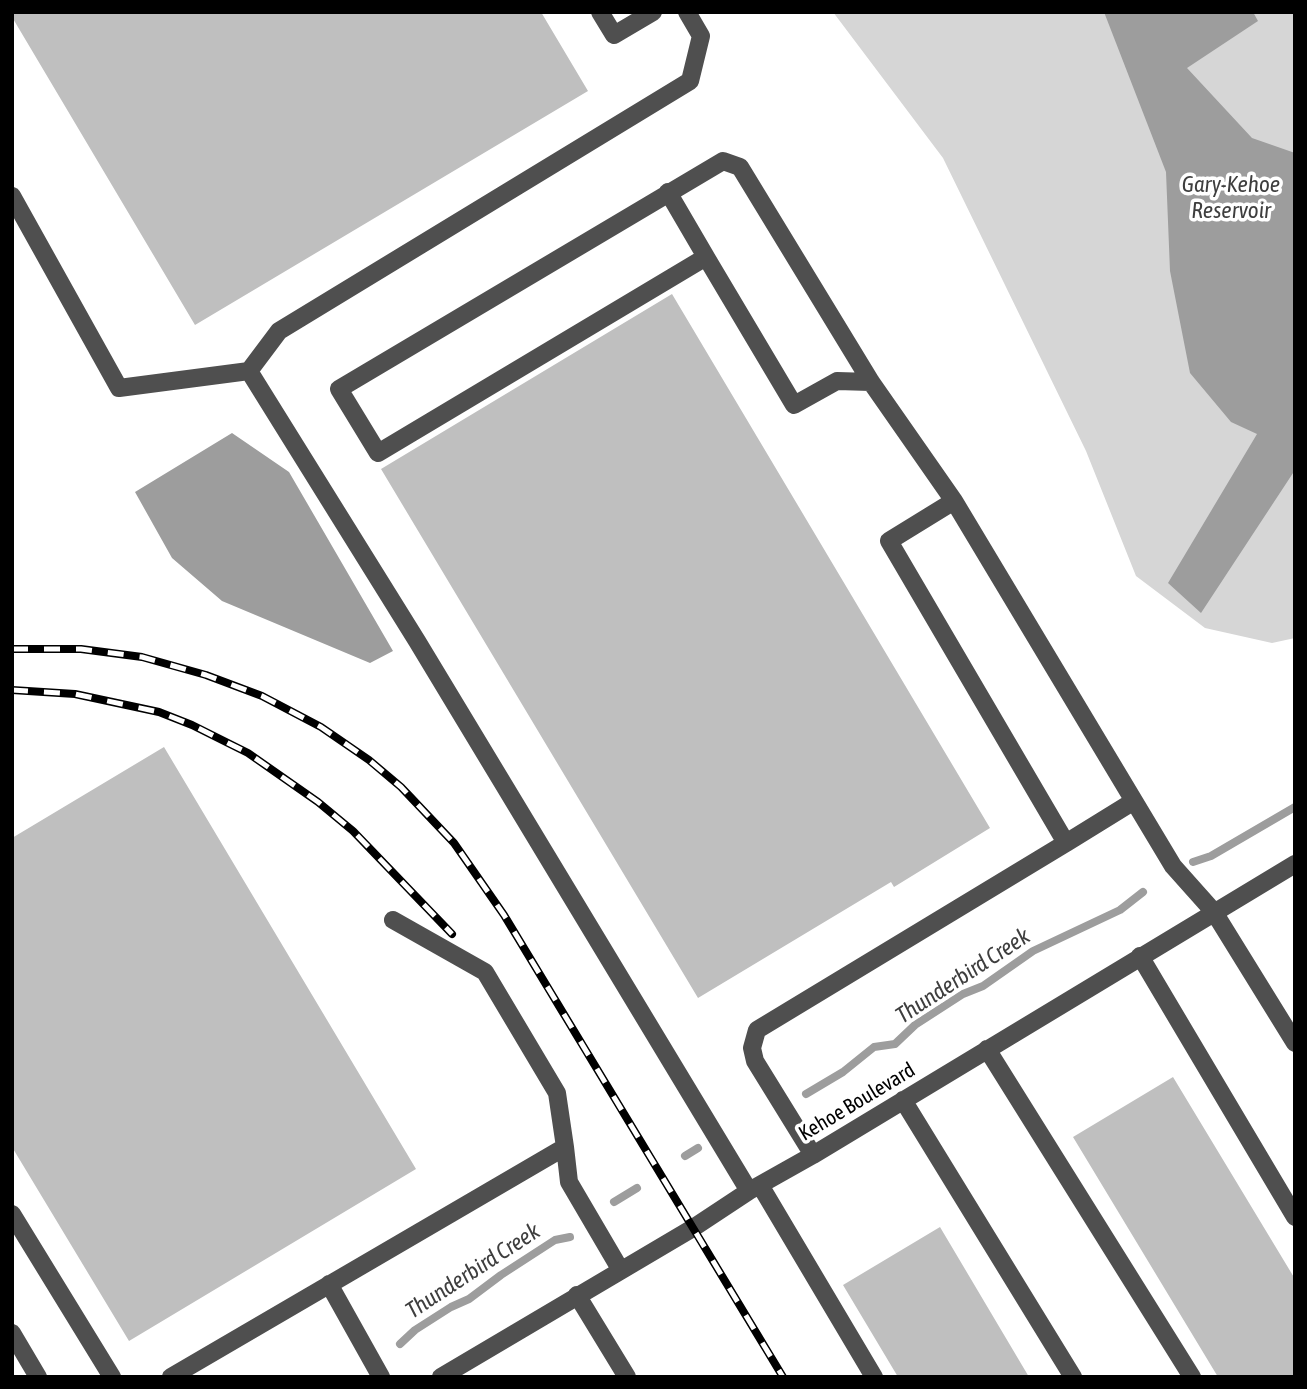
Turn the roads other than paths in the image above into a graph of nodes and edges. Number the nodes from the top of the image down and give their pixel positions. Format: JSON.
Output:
{"nodes":[{"id":1,"x":600,"y":12,"type":"edge"},
{"id":2,"x":653,"y":12,"type":"edge"},
{"id":3,"x":687,"y":12,"type":"edge"},
{"id":4,"x":668,"y":192,"type":"junction"},
{"id":5,"x":12,"y":196,"type":"edge"},
{"id":6,"x":706,"y":257,"type":"junction"},
{"id":7,"x":249,"y":371,"type":"junction"},
{"id":8,"x":871,"y":382,"type":"junction"},
{"id":9,"x":954,"y":501,"type":"junction"},
{"id":10,"x":1134,"y":801,"type":"junction"},
{"id":11,"x":1066,"y":843,"type":"junction"},
{"id":12,"x":1295,"y":864,"type":"edge"},
{"id":13,"x":1214,"y":912,"type":"junction"},
{"id":14,"x":393,"y":920,"type":"dead end"},
{"id":15,"x":1140,"y":956,"type":"junction"},
{"id":16,"x":1295,"y":1043,"type":"edge"},
{"id":17,"x":988,"y":1049,"type":"junction"},
{"id":18,"x":904,"y":1100,"type":"junction"},
{"id":19,"x":565,"y":1147,"type":"junction"},
{"id":20,"x":813,"y":1155,"type":"junction"},
{"id":21,"x":754,"y":1188,"type":"junction"},
{"id":22,"x":12,"y":1213,"type":"edge"},
{"id":23,"x":1295,"y":1217,"type":"edge"},
{"id":24,"x":621,"y":1269,"type":"junction"},
{"id":25,"x":329,"y":1284,"type":"junction"},
{"id":26,"x":577,"y":1295,"type":"junction"},
{"id":27,"x":12,"y":1334,"type":"edge"},
{"id":28,"x":38,"y":1377,"type":"edge"},
{"id":29,"x":112,"y":1377,"type":"edge"},
{"id":30,"x":171,"y":1377,"type":"edge"},
{"id":31,"x":381,"y":1377,"type":"edge"},
{"id":32,"x":441,"y":1377,"type":"edge"},
{"id":33,"x":627,"y":1377,"type":"edge"},
{"id":34,"x":874,"y":1377,"type":"edge"},
{"id":35,"x":1073,"y":1377,"type":"edge"},
{"id":36,"x":1192,"y":1377,"type":"edge"}],
"edges":[{"from":1,"to":2,"type":"street"},
{"from":3,"to":7,"type":"street"},
{"from":4,"to":6,"type":"street"},
{"from":4,"to":6,"type":"street"},
{"from":4,"to":8,"type":"street"},
{"from":5,"to":7,"type":"street"},
{"from":6,"to":8,"type":"street"},
{"from":7,"to":21,"type":"street"},
{"from":8,"to":9,"type":"street"},
{"from":9,"to":10,"type":"street"},
{"from":9,"to":11,"type":"street"},
{"from":10,"to":11,"type":"street"},
{"from":10,"to":13,"type":"street"},
{"from":11,"to":20,"type":"street"},
{"from":12,"to":13,"type":"street","name":"Kehoe Boulevard"},
{"from":13,"to":15,"type":"street","name":"Kehoe Boulevard"},
{"from":13,"to":16,"type":"street"},
{"from":14,"to":19,"type":"street"},
{"from":15,"to":17,"type":"street","name":"Kehoe Boulevard"},
{"from":15,"to":23,"type":"street"},
{"from":17,"to":18,"type":"street","name":"Kehoe Boulevard"},
{"from":17,"to":36,"type":"street"},
{"from":18,"to":20,"type":"street","name":"Kehoe Boulevard"},
{"from":18,"to":35,"type":"street"},
{"from":19,"to":24,"type":"street"},
{"from":19,"to":25,"type":"street"},
{"from":20,"to":21,"type":"street","name":"Kehoe Boulevard"},
{"from":21,"to":24,"type":"street","name":"Kehoe Boulevard"},
{"from":21,"to":34,"type":"street"},
{"from":22,"to":29,"type":"street"},
{"from":24,"to":26,"type":"street","name":"Kehoe Boulevard"},
{"from":25,"to":30,"type":"street"},
{"from":25,"to":31,"type":"street"},
{"from":26,"to":32,"type":"street","name":"Kehoe Boulevard"},
{"from":26,"to":33,"type":"street"},
{"from":27,"to":28,"type":"street"}]}
